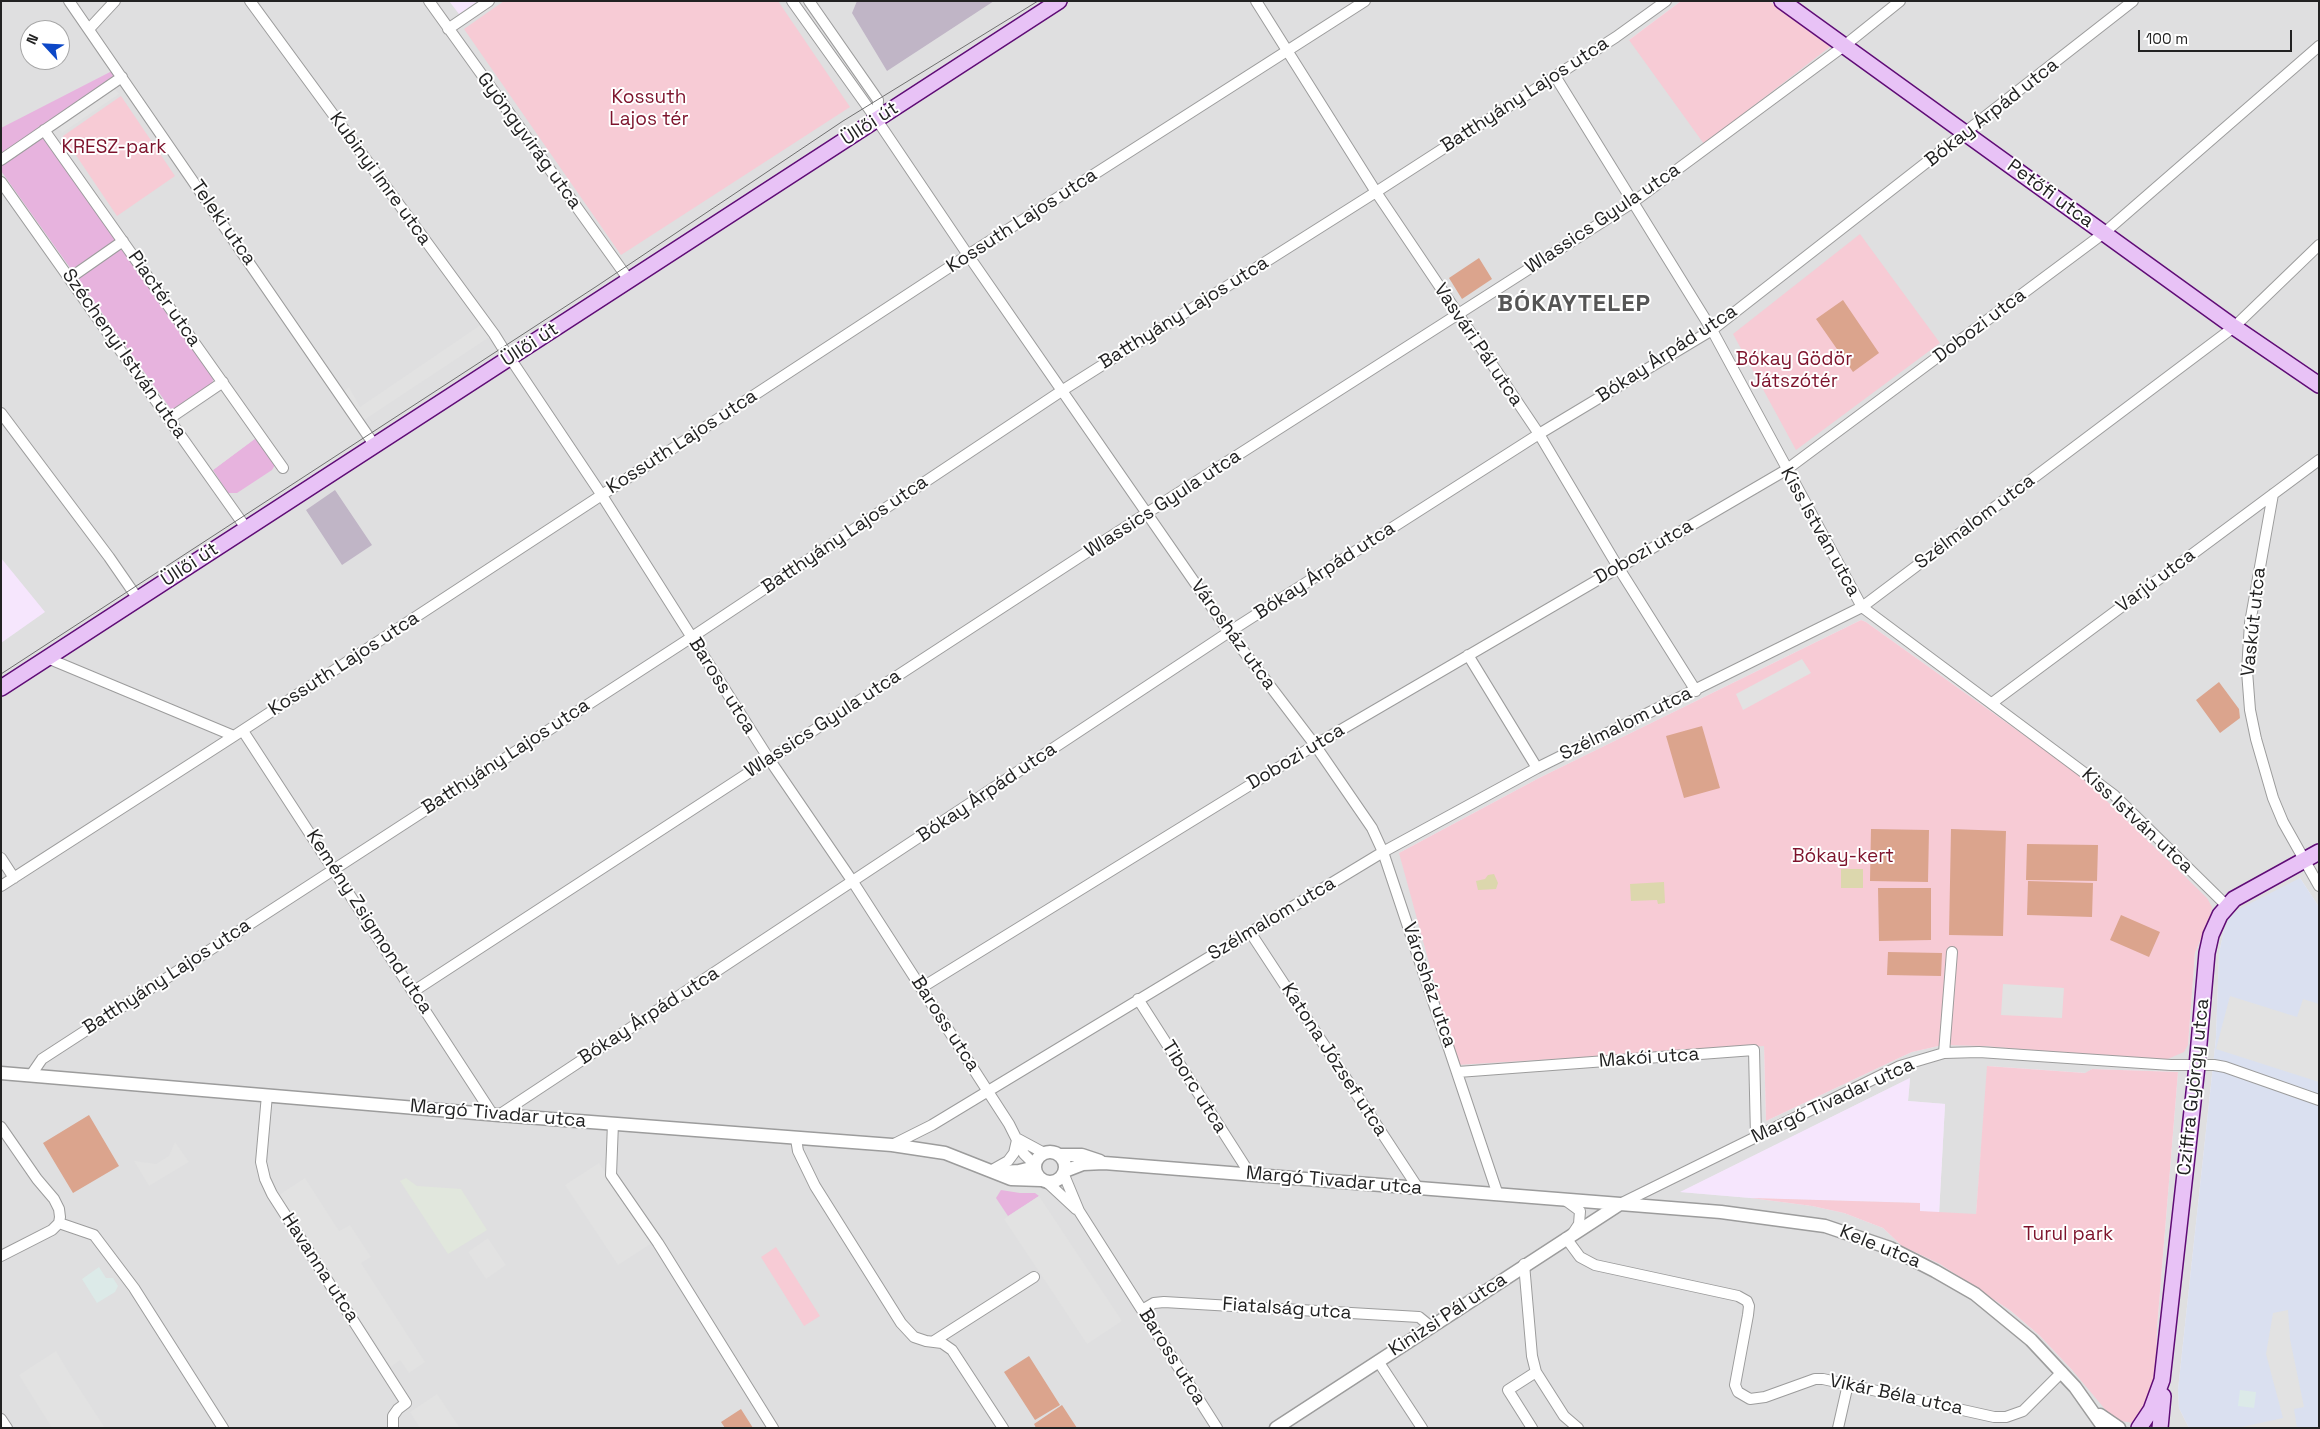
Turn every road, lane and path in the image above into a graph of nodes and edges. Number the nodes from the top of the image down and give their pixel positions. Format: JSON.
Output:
{"nodes":[{"id":1,"x":69,"y":1,"type":"edge"},
{"id":2,"x":115,"y":1,"type":"edge"},
{"id":3,"x":250,"y":1,"type":"edge"},
{"id":4,"x":429,"y":1,"type":"edge"},
{"id":5,"x":489,"y":1,"type":"edge"},
{"id":6,"x":792,"y":1,"type":"edge"},
{"id":7,"x":809,"y":1,"type":"edge"},
{"id":8,"x":1059,"y":1,"type":"edge"},
{"id":9,"x":1256,"y":1,"type":"edge"},
{"id":10,"x":1365,"y":1,"type":"edge"},
{"id":11,"x":1666,"y":1,"type":"edge"},
{"id":12,"x":1782,"y":1,"type":"edge"},
{"id":13,"x":1900,"y":1,"type":"edge"},
{"id":14,"x":2134,"y":1,"type":"edge"},
{"id":15,"x":88,"y":29,"type":"junction"},
{"id":16,"x":448,"y":29,"type":"junction"},
{"id":17,"x":840,"y":45,"type":"junction"},
{"id":18,"x":1844,"y":46,"type":"junction"},
{"id":19,"x":2319,"y":46,"type":"edge"},
{"id":20,"x":1289,"y":52,"type":"junction"},
{"id":21,"x":829,"y":53,"type":"junction"},
{"id":22,"x":1555,"y":76,"type":"junction"},
{"id":23,"x":122,"y":77,"type":"junction"},
{"id":24,"x":877,"y":120,"type":"junction"},
{"id":25,"x":44,"y":130,"type":"junction"},
{"id":26,"x":1966,"y":134,"type":"junction"},
{"id":27,"x":1,"y":160,"type":"edge"},
{"id":28,"x":1,"y":182,"type":"edge"},
{"id":29,"x":1376,"y":192,"type":"junction"},
{"id":30,"x":1632,"y":203,"type":"junction"},
{"id":31,"x":2104,"y":233,"type":"junction"},
{"id":32,"x":123,"y":241,"type":"junction"},
{"id":33,"x":2319,"y":245,"type":"edge"},
{"id":34,"x":968,"y":255,"type":"junction"},
{"id":35,"x":70,"y":278,"type":"junction"},
{"id":36,"x":629,"y":280,"type":"junction"},
{"id":37,"x":1458,"y":316,"type":"junction"},
{"id":38,"x":2234,"y":327,"type":"junction"},
{"id":39,"x":1712,"y":330,"type":"junction"},
{"id":40,"x":510,"y":358,"type":"junction"},
{"id":41,"x":223,"y":382,"type":"junction"},
{"id":42,"x":2319,"y":385,"type":"edge"},
{"id":43,"x":1063,"y":390,"type":"junction"},
{"id":44,"x":1,"y":414,"type":"edge"},
{"id":45,"x":170,"y":418,"type":"junction"},
{"id":46,"x":1539,"y":434,"type":"junction"},
{"id":47,"x":376,"y":446,"type":"junction"},
{"id":48,"x":2319,"y":460,"type":"edge"},
{"id":49,"x":283,"y":468,"type":"dead end"},
{"id":50,"x":1786,"y":470,"type":"junction"},
{"id":51,"x":602,"y":494,"type":"junction"},
{"id":52,"x":2273,"y":494,"type":"junction"},
{"id":53,"x":1148,"y":513,"type":"junction"},
{"id":54,"x":246,"y":528,"type":"junction"},
{"id":55,"x":1618,"y":567,"type":"junction"},
{"id":56,"x":138,"y":599,"type":"junction"},
{"id":57,"x":1862,"y":607,"type":"junction"},
{"id":58,"x":1229,"y":632,"type":"junction"},
{"id":59,"x":692,"y":637,"type":"junction"},
{"id":60,"x":1468,"y":655,"type":"junction"},
{"id":61,"x":47,"y":658,"type":"junction"},
{"id":62,"x":1,"y":688,"type":"edge"},
{"id":63,"x":1696,"y":690,"type":"junction"},
{"id":64,"x":1992,"y":703,"type":"junction"},
{"id":65,"x":239,"y":733,"type":"junction"},
{"id":66,"x":1315,"y":745,"type":"junction"},
{"id":67,"x":769,"y":759,"type":"junction"},
{"id":68,"x":1537,"y":768,"type":"junction"},
{"id":69,"x":1383,"y":852,"type":"junction"},
{"id":70,"x":2319,"y":852,"type":"edge"},
{"id":71,"x":1,"y":858,"type":"edge"},
{"id":72,"x":2303,"y":860,"type":"junction"},
{"id":73,"x":334,"y":868,"type":"junction"},
{"id":74,"x":14,"y":878,"type":"junction"},
{"id":75,"x":852,"y":882,"type":"junction"},
{"id":76,"x":1,"y":886,"type":"edge"},
{"id":77,"x":2319,"y":886,"type":"edge"},
{"id":78,"x":2227,"y":906,"type":"junction"},
{"id":79,"x":1250,"y":932,"type":"junction"},
{"id":80,"x":1952,"y":952,"type":"dead end"},
{"id":81,"x":921,"y":988,"type":"junction"},
{"id":82,"x":414,"y":991,"type":"junction"},
{"id":83,"x":1138,"y":999,"type":"junction"},
{"id":84,"x":1944,"y":1053,"type":"junction"},
{"id":85,"x":2197,"y":1066,"type":"junction"},
{"id":86,"x":1458,"y":1072,"type":"junction"},
{"id":87,"x":31,"y":1075,"type":"junction"},
{"id":88,"x":4,"y":1076,"type":"edge"},
{"id":89,"x":987,"y":1090,"type":"junction"},
{"id":90,"x":266,"y":1095,"type":"junction"},
{"id":91,"x":2319,"y":1100,"type":"edge"},
{"id":92,"x":496,"y":1115,"type":"junction"},
{"id":93,"x":613,"y":1123,"type":"junction"},
{"id":94,"x":1,"y":1127,"type":"edge"},
{"id":95,"x":1756,"y":1137,"type":"junction"},
{"id":96,"x":1017,"y":1138,"type":"junction"},
{"id":97,"x":796,"y":1139,"type":"junction"},
{"id":98,"x":892,"y":1145,"type":"junction"},
{"id":99,"x":1044,"y":1153,"type":"junction"},
{"id":100,"x":1060,"y":1155,"type":"junction"},
{"id":101,"x":1104,"y":1163,"type":"junction"},
{"id":102,"x":1035,"y":1166,"type":"junction"},
{"id":103,"x":991,"y":1170,"type":"junction"},
{"id":104,"x":1064,"y":1173,"type":"junction"},
{"id":105,"x":1250,"y":1174,"type":"junction"},
{"id":106,"x":1044,"y":1181,"type":"junction"},
{"id":107,"x":1418,"y":1188,"type":"junction"},
{"id":108,"x":1498,"y":1195,"type":"junction"},
{"id":109,"x":1564,"y":1200,"type":"junction"},
{"id":110,"x":1620,"y":1204,"type":"junction"},
{"id":111,"x":1079,"y":1211,"type":"junction"},
{"id":112,"x":59,"y":1223,"type":"junction"},
{"id":113,"x":1570,"y":1235,"type":"junction"},
{"id":114,"x":1,"y":1256,"type":"edge"},
{"id":115,"x":1524,"y":1264,"type":"junction"},
{"id":116,"x":1034,"y":1277,"type":"dead end"},
{"id":117,"x":1142,"y":1310,"type":"junction"},
{"id":118,"x":1430,"y":1326,"type":"junction"},
{"id":119,"x":934,"y":1341,"type":"junction"},
{"id":120,"x":1378,"y":1361,"type":"junction"},
{"id":121,"x":1536,"y":1372,"type":"junction"},
{"id":122,"x":2062,"y":1372,"type":"junction"},
{"id":123,"x":2162,"y":1380,"type":"junction"},
{"id":124,"x":1848,"y":1384,"type":"junction"},
{"id":125,"x":2088,"y":1406,"type":"junction"},
{"id":126,"x":1,"y":1419,"type":"edge"},
{"id":127,"x":7,"y":1428,"type":"edge"},
{"id":128,"x":223,"y":1428,"type":"edge"},
{"id":129,"x":393,"y":1428,"type":"edge"},
{"id":130,"x":773,"y":1428,"type":"edge"},
{"id":131,"x":1003,"y":1428,"type":"edge"},
{"id":132,"x":1217,"y":1428,"type":"edge"},
{"id":133,"x":1276,"y":1428,"type":"edge"},
{"id":134,"x":1422,"y":1428,"type":"edge"},
{"id":135,"x":1532,"y":1428,"type":"edge"},
{"id":136,"x":1576,"y":1428,"type":"edge"},
{"id":137,"x":1838,"y":1428,"type":"edge"},
{"id":138,"x":2104,"y":1428,"type":"edge"},
{"id":139,"x":2119,"y":1428,"type":"edge"},
{"id":140,"x":2138,"y":1428,"type":"edge"},
{"id":141,"x":2160,"y":1428,"type":"edge"}],
"edges":[{"from":1,"to":15,"type":"street","name":"Teleki utca"},
{"from":2,"to":15,"type":"street"},
{"from":3,"to":40,"type":"street","name":"Kubinyi Imre utca"},
{"from":4,"to":16,"type":"street","name":"Gyöngyvirág utca"},
{"from":5,"to":16,"type":"street"},
{"from":6,"to":21,"type":"street","name":"Városház utca"},
{"from":7,"to":17,"type":"street"},
{"from":8,"to":24,"type":"main road","name":"Üllői út"},
{"from":9,"to":20,"type":"street","name":"Vasvári Pál utca"},
{"from":10,"to":20,"type":"street","name":"Kossuth Lajos utca"},
{"from":11,"to":22,"type":"street","name":"Batthyány Lajos utca"},
{"from":12,"to":18,"type":"main road","name":"Petőfi utca"},
{"from":13,"to":18,"type":"street","name":"Wlassics Gyula utca"},
{"from":14,"to":26,"type":"street","name":"Bókay Árpád utca"},
{"from":15,"to":23,"type":"street","name":"Teleki utca"},
{"from":16,"to":36,"type":"street","name":"Gyöngyvirág utca"},
{"from":17,"to":21,"type":"street"},
{"from":17,"to":24,"type":"street"},
{"from":18,"to":26,"type":"main road","name":"Petőfi utca"},
{"from":18,"to":30,"type":"street","name":"Wlassics Gyula utca"},
{"from":19,"to":31,"type":"street","name":"Dobozi utca"},
{"from":20,"to":29,"type":"street","name":"Vasvári Pál utca"},
{"from":20,"to":34,"type":"street","name":"Kossuth Lajos utca"},
{"from":21,"to":24,"type":"street","name":"Városház utca"},
{"from":22,"to":29,"type":"street","name":"Batthyány Lajos utca"},
{"from":22,"to":30,"type":"street","name":"Kiss István utca"},
{"from":23,"to":25,"type":"street"},
{"from":23,"to":47,"type":"street","name":"Teleki utca"},
{"from":24,"to":34,"type":"street","name":"Városház utca"},
{"from":24,"to":36,"type":"main road","name":"Üllői út"},
{"from":25,"to":27,"type":"street"},
{"from":25,"to":32,"type":"street","name":"Piactér utca"},
{"from":26,"to":31,"type":"main road","name":"Petőfi utca"},
{"from":26,"to":39,"type":"street","name":"Bókay Árpád utca"},
{"from":28,"to":35,"type":"street","name":"Széchenyi István utca"},
{"from":29,"to":37,"type":"street","name":"Vasvári Pál utca"},
{"from":29,"to":43,"type":"street","name":"Batthyány Lajos utca"},
{"from":30,"to":37,"type":"street","name":"Wlassics Gyula utca"},
{"from":30,"to":39,"type":"street","name":"Kiss István utca"},
{"from":31,"to":38,"type":"main road","name":"Petőfi utca"},
{"from":31,"to":50,"type":"street","name":"Dobozi utca"},
{"from":32,"to":35,"type":"street"},
{"from":32,"to":41,"type":"street","name":"Piactér utca"},
{"from":33,"to":38,"type":"street","name":"Szélmalom utca"},
{"from":34,"to":43,"type":"street","name":"Városház utca"},
{"from":34,"to":51,"type":"street","name":"Kossuth Lajos utca"},
{"from":35,"to":45,"type":"street","name":"Széchenyi István utca"},
{"from":36,"to":40,"type":"main road","name":"Üllői út"},
{"from":37,"to":46,"type":"street","name":"Vasvári Pál utca"},
{"from":37,"to":53,"type":"street","name":"Wlassics Gyula utca"},
{"from":38,"to":42,"type":"main road","name":"Petőfi utca"},
{"from":38,"to":57,"type":"street","name":"Szélmalom utca"},
{"from":39,"to":46,"type":"street","name":"Bókay Árpád utca"},
{"from":39,"to":50,"type":"street","name":"Kiss István utca"},
{"from":40,"to":47,"type":"main road","name":"Üllői út"},
{"from":40,"to":51,"type":"street","name":"Baross utca"},
{"from":41,"to":45,"type":"street"},
{"from":41,"to":49,"type":"street","name":"Piactér utca"},
{"from":43,"to":53,"type":"street","name":"Városház utca"},
{"from":43,"to":59,"type":"street","name":"Batthyány Lajos utca"},
{"from":44,"to":56,"type":"street"},
{"from":45,"to":54,"type":"street","name":"Széchenyi István utca"},
{"from":46,"to":55,"type":"street","name":"Vasvári Pál utca"},
{"from":46,"to":58,"type":"street","name":"Bókay Árpád utca"},
{"from":47,"to":54,"type":"main road","name":"Üllői út"},
{"from":48,"to":52,"type":"street","name":"Varjú utca"},
{"from":50,"to":55,"type":"street","name":"Dobozi utca"},
{"from":50,"to":57,"type":"street","name":"Kiss István utca"},
{"from":51,"to":59,"type":"street","name":"Baross utca"},
{"from":51,"to":65,"type":"street","name":"Kossuth Lajos utca"},
{"from":52,"to":64,"type":"street","name":"Varjú utca"},
{"from":52,"to":72,"type":"street","name":"Vaskút utca"},
{"from":53,"to":58,"type":"street","name":"Városház utca"},
{"from":53,"to":67,"type":"street","name":"Wlassics Gyula utca"},
{"from":54,"to":56,"type":"main road","name":"Üllői út"},
{"from":55,"to":60,"type":"street","name":"Dobozi utca"},
{"from":55,"to":63,"type":"street","name":"Vasvári Pál utca"},
{"from":56,"to":61,"type":"main road","name":"Üllői út"},
{"from":57,"to":63,"type":"street","name":"Szélmalom utca"},
{"from":57,"to":64,"type":"street","name":"Kiss István utca"},
{"from":58,"to":66,"type":"street","name":"Városház utca"},
{"from":58,"to":75,"type":"street","name":"Bókay Árpád utca"},
{"from":59,"to":67,"type":"street","name":"Baross utca"},
{"from":59,"to":73,"type":"street","name":"Batthyány Lajos utca"},
{"from":60,"to":66,"type":"street","name":"Dobozi utca"},
{"from":60,"to":68,"type":"street"},
{"from":61,"to":62,"type":"main road","name":"Üllői út"},
{"from":61,"to":65,"type":"street"},
{"from":63,"to":68,"type":"street","name":"Szélmalom utca"},
{"from":64,"to":78,"type":"street","name":"Kiss István utca"},
{"from":65,"to":73,"type":"street","name":"Kemény Zsigmond utca"},
{"from":65,"to":74,"type":"street","name":"Kossuth Lajos utca"},
{"from":66,"to":69,"type":"street","name":"Városház utca"},
{"from":66,"to":81,"type":"street","name":"Dobozi utca"},
{"from":67,"to":75,"type":"street","name":"Baross utca"},
{"from":67,"to":82,"type":"street","name":"Wlassics Gyula utca"},
{"from":68,"to":69,"type":"street","name":"Szélmalom utca"},
{"from":69,"to":79,"type":"street","name":"Szélmalom utca"},
{"from":69,"to":86,"type":"street","name":"Városház utca"},
{"from":70,"to":72,"type":"main road","name":"Cziffra György utca"},
{"from":71,"to":74,"type":"street"},
{"from":72,"to":77,"type":"street","name":"Vaskút utca"},
{"from":72,"to":78,"type":"main road","name":"Cziffra György utca"},
{"from":73,"to":82,"type":"street","name":"Kemény Zsigmond utca"},
{"from":73,"to":87,"type":"street","name":"Batthyány Lajos utca"},
{"from":74,"to":76,"type":"street","name":"Kossuth Lajos utca"},
{"from":75,"to":81,"type":"street","name":"Baross utca"},
{"from":75,"to":92,"type":"street","name":"Bókay Árpád utca"},
{"from":78,"to":85,"type":"main road","name":"Cziffra György utca"},
{"from":79,"to":83,"type":"street","name":"Szélmalom utca"},
{"from":79,"to":107,"type":"street","name":"Katona József utca"},
{"from":80,"to":84,"type":"street"},
{"from":81,"to":89,"type":"street","name":"Baross utca"},
{"from":82,"to":92,"type":"street","name":"Kemény Zsigmond utca"},
{"from":83,"to":89,"type":"street","name":"Szélmalom utca"},
{"from":83,"to":105,"type":"street","name":"Tiborc utca"},
{"from":84,"to":85,"type":"street","name":"Margó Tivadar utca"},
{"from":84,"to":95,"type":"street","name":"Margó Tivadar utca"},
{"from":85,"to":91,"type":"street","name":"Margó Tivadar utca"},
{"from":85,"to":123,"type":"main road","name":"Cziffra György utca"},
{"from":86,"to":95,"type":"street","name":"Makói utca"},
{"from":86,"to":108,"type":"street","name":"Városház utca"},
{"from":87,"to":88,"type":"street","name":"Margó Tivadar utca"},
{"from":87,"to":90,"type":"street","name":"Margó Tivadar utca"},
{"from":89,"to":96,"type":"street","name":"Baross utca"},
{"from":89,"to":98,"type":"street","name":"Szélmalom utca"},
{"from":90,"to":92,"type":"street","name":"Margó Tivadar utca"},
{"from":90,"to":129,"type":"street","name":"Havanna utca"},
{"from":92,"to":93,"type":"street","name":"Margó Tivadar utca"},
{"from":93,"to":97,"type":"street","name":"Margó Tivadar utca"},
{"from":93,"to":130,"type":"street"},
{"from":94,"to":112,"type":"street"},
{"from":95,"to":110,"type":"street","name":"Margó Tivadar utca"},
{"from":96,"to":99,"type":"street","name":"Baross utca"},
{"from":96,"to":102,"type":"street","name":"Baross utca"},
{"from":96,"to":103,"type":"street"},
{"from":97,"to":98,"type":"street","name":"Margó Tivadar utca"},
{"from":97,"to":119,"type":"street"},
{"from":98,"to":103,"type":"street","name":"Margó Tivadar utca"},
{"from":99,"to":100,"type":"street"},
{"from":99,"to":102,"type":"street"},
{"from":100,"to":101,"type":"street","name":"Margó Tivadar utca"},
{"from":100,"to":104,"type":"street"},
{"from":101,"to":104,"type":"street","name":"Margó Tivadar utca"},
{"from":101,"to":105,"type":"street","name":"Margó Tivadar utca"},
{"from":102,"to":103,"type":"street","name":"Margó Tivadar utca"},
{"from":102,"to":106,"type":"street"},
{"from":103,"to":106,"type":"street","name":"Margó Tivadar utca"},
{"from":104,"to":106,"type":"street"},
{"from":104,"to":111,"type":"street","name":"Baross utca"},
{"from":105,"to":107,"type":"street","name":"Margó Tivadar utca"},
{"from":106,"to":111,"type":"street","name":"Baross utca"},
{"from":107,"to":108,"type":"street","name":"Margó Tivadar utca"},
{"from":108,"to":109,"type":"street","name":"Margó Tivadar utca"},
{"from":109,"to":110,"type":"street","name":"Margó Tivadar utca"},
{"from":109,"to":113,"type":"street"},
{"from":110,"to":113,"type":"street","name":"Kinizsi Pál utca"},
{"from":110,"to":122,"type":"street","name":"Kele utca"},
{"from":111,"to":117,"type":"street","name":"Baross utca"},
{"from":112,"to":114,"type":"street"},
{"from":112,"to":128,"type":"street"},
{"from":113,"to":115,"type":"street","name":"Kinizsi Pál utca"},
{"from":113,"to":124,"type":"street","name":"Vikár Béla utca"},
{"from":115,"to":118,"type":"street","name":"Kinizsi Pál utca"},
{"from":115,"to":121,"type":"street"},
{"from":116,"to":119,"type":"street"},
{"from":117,"to":118,"type":"street","name":"Fiatalság utca"},
{"from":117,"to":132,"type":"street","name":"Baross utca"},
{"from":118,"to":120,"type":"street","name":"Kinizsi Pál utca"},
{"from":119,"to":131,"type":"street"},
{"from":120,"to":133,"type":"street","name":"Kinizsi Pál utca"},
{"from":120,"to":134,"type":"street"},
{"from":121,"to":135,"type":"street"},
{"from":121,"to":136,"type":"street"},
{"from":122,"to":124,"type":"street","name":"Vikár Béla utca"},
{"from":122,"to":125,"type":"street","name":"Kele utca"},
{"from":123,"to":140,"type":"main road","name":"Cziffra György utca"},
{"from":123,"to":141,"type":"main road","name":"Cziffra György utca"},
{"from":124,"to":137,"type":"street"},
{"from":125,"to":138,"type":"street","name":"Kele utca"},
{"from":125,"to":139,"type":"street","name":"Kele utca"},
{"from":126,"to":127,"type":"street"}]}
